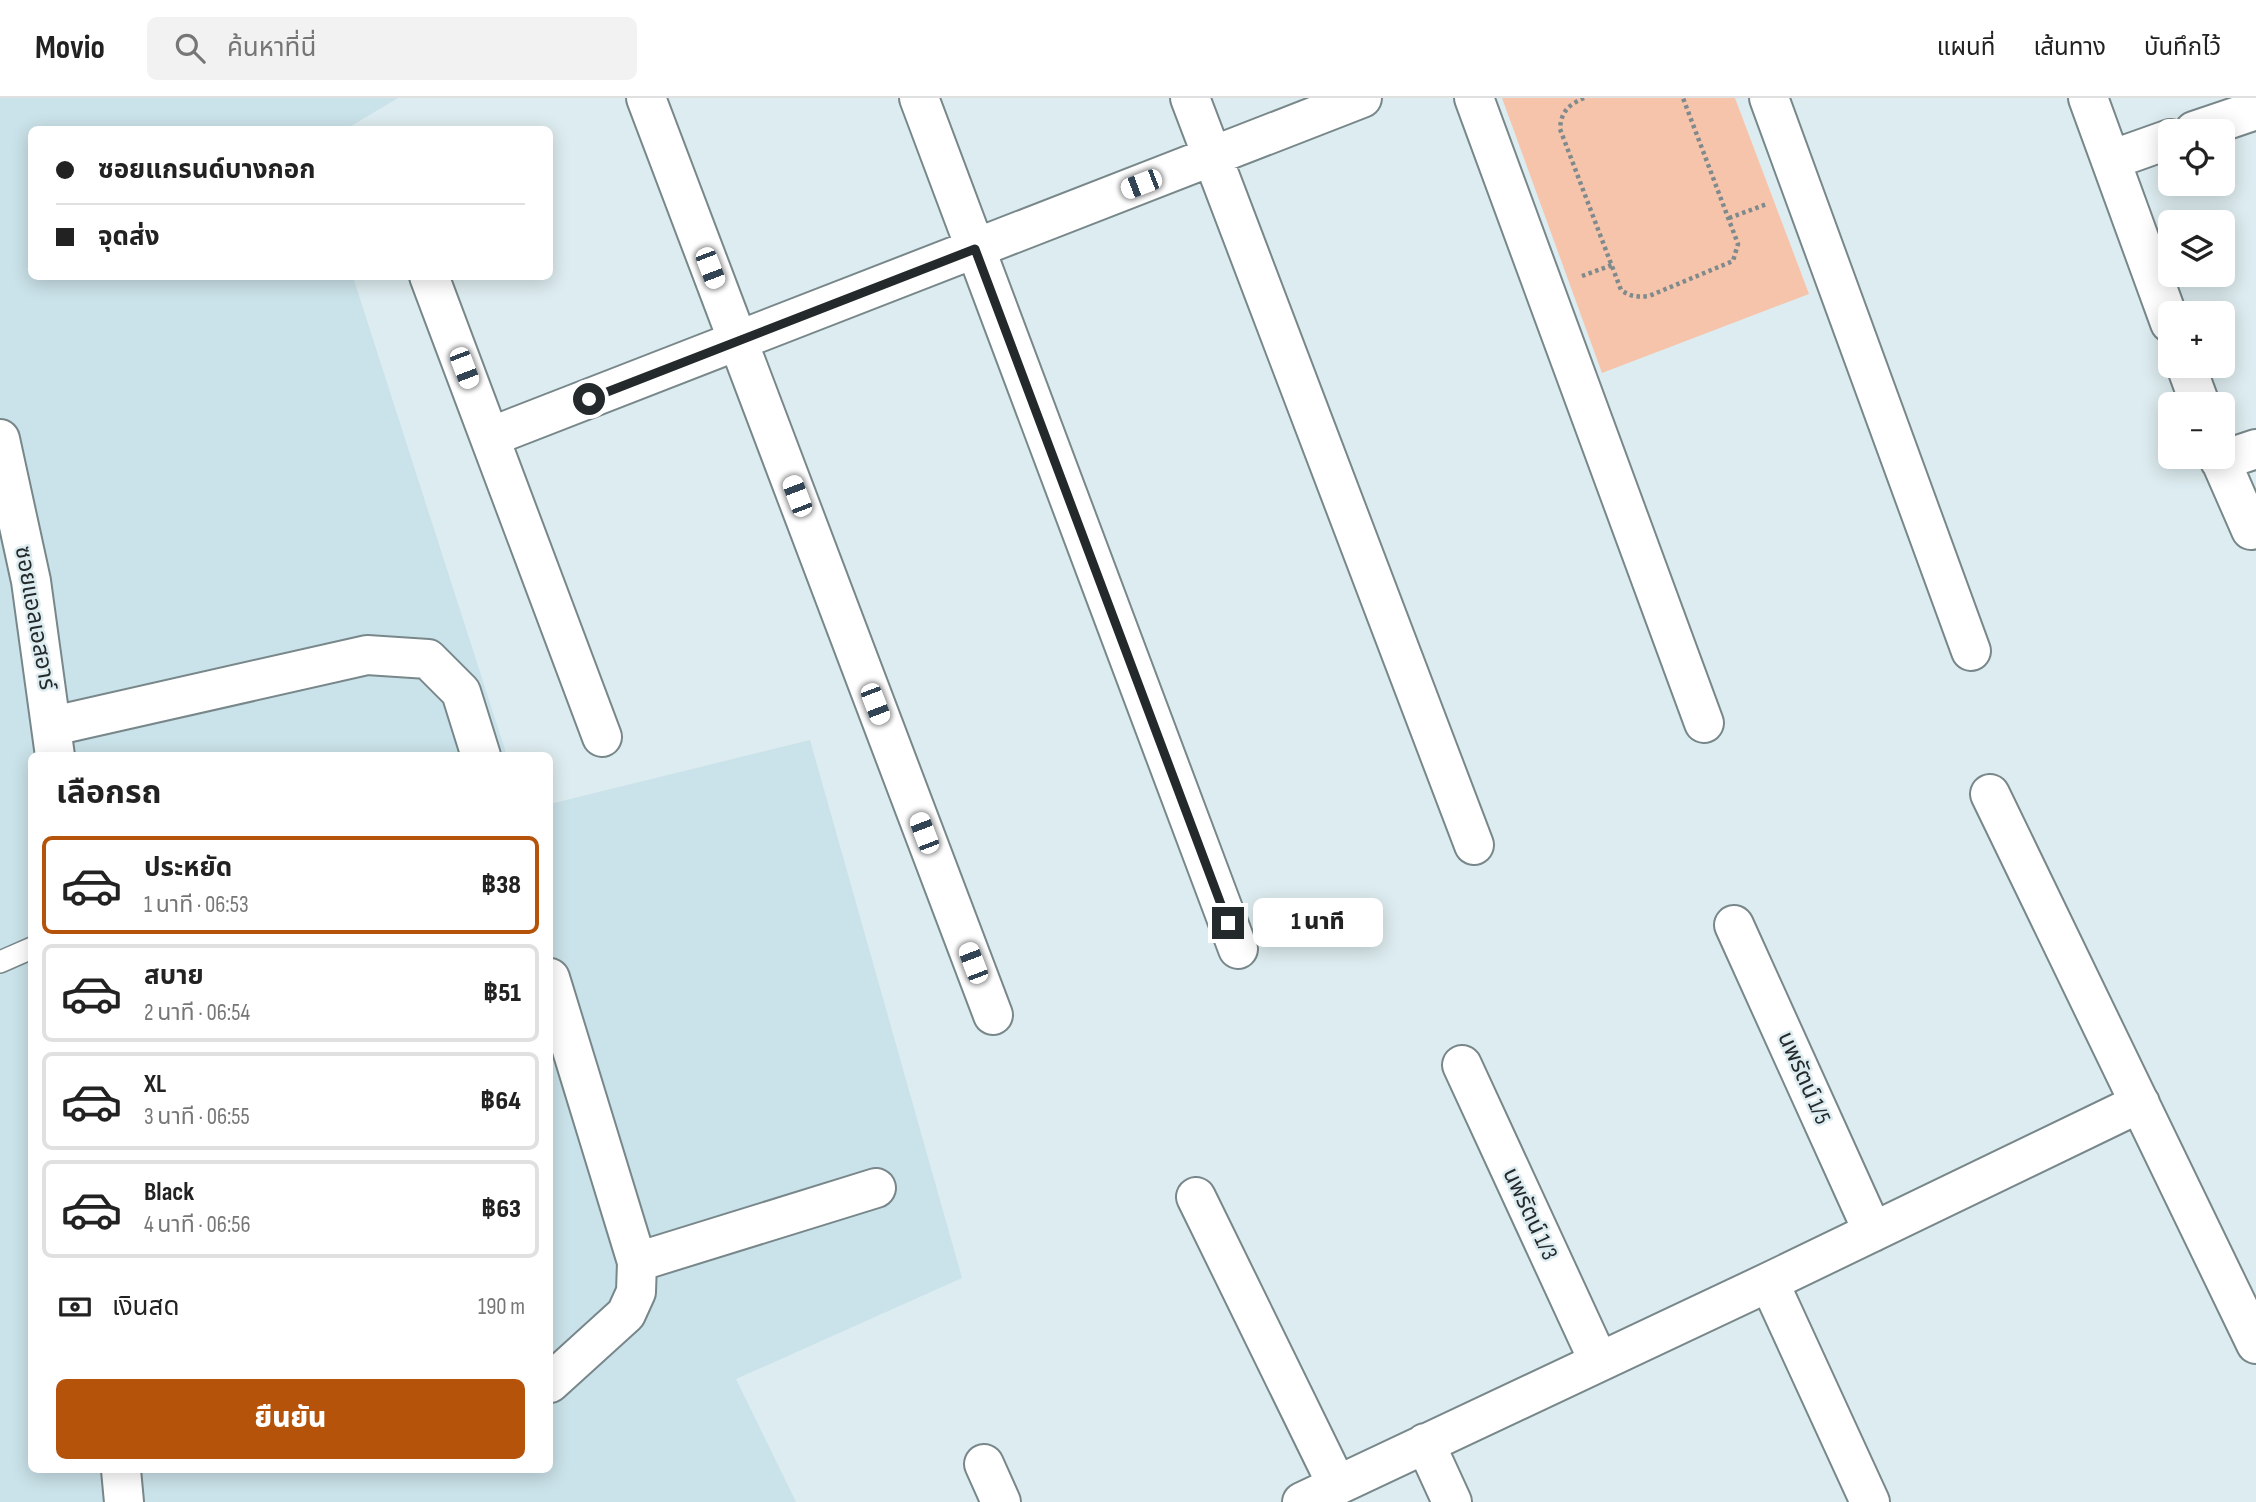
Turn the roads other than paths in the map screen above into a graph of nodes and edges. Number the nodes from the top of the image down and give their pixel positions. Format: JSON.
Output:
{"nodes":[{"id":1,"x":646,"y":98,"type":"edge"},
{"id":2,"x":919,"y":98,"type":"edge"},
{"id":3,"x":1190,"y":98,"type":"edge"},
{"id":4,"x":1362,"y":98,"type":"edge"},
{"id":5,"x":1474,"y":98,"type":"edge"},
{"id":6,"x":1769,"y":98,"type":"edge"},
{"id":7,"x":2088,"y":98,"type":"edge"},
{"id":8,"x":2256,"y":110,"type":"edge"},
{"id":9,"x":2229,"y":119,"type":"edge"},
{"id":10,"x":2158,"y":143,"type":"edge"},
{"id":11,"x":1212,"y":156,"type":"junction"},
{"id":12,"x":2111,"y":160,"type":"junction"},
{"id":13,"x":975,"y":249,"type":"junction"},
{"id":14,"x":431,"y":280,"type":"edge"},
{"id":15,"x":2162,"y":301,"type":"edge"},
{"id":16,"x":738,"y":341,"type":"junction"},
{"id":17,"x":490,"y":437,"type":"junction"},
{"id":18,"x":0,"y":439,"type":"edge"},
{"id":19,"x":2256,"y":449,"type":"edge"},
{"id":20,"x":2235,"y":455,"type":"edge"},
{"id":21,"x":2224,"y":469,"type":"edge"},
{"id":22,"x":2251,"y":530,"type":"dead end"},
{"id":23,"x":1971,"y":651,"type":"dead end"},
{"id":24,"x":1704,"y":723,"type":"dead end"},
{"id":25,"x":602,"y":737,"type":"dead end"},
{"id":26,"x":54,"y":741,"type":"edge"},
{"id":27,"x":480,"y":752,"type":"edge"},
{"id":28,"x":1990,"y":794,"type":"dead end"},
{"id":29,"x":1474,"y":845,"type":"dead end"},
{"id":30,"x":1734,"y":925,"type":"dead end"},
{"id":31,"x":1238,"y":949,"type":"dead end"},
{"id":32,"x":28,"y":950,"type":"edge"},
{"id":33,"x":0,"y":961,"type":"edge"},
{"id":34,"x":553,"y":988,"type":"edge"},
{"id":35,"x":993,"y":1015,"type":"dead end"},
{"id":36,"x":1462,"y":1065,"type":"dead end"},
{"id":37,"x":2140,"y":1103,"type":"junction"},
{"id":38,"x":876,"y":1188,"type":"dead end"},
{"id":39,"x":1196,"y":1198,"type":"dead end"},
{"id":40,"x":1873,"y":1232,"type":"junction"},
{"id":41,"x":637,"y":1262,"type":"junction"},
{"id":42,"x":1769,"y":1283,"type":"junction"},
{"id":43,"x":2256,"y":1344,"type":"edge"},
{"id":44,"x":1599,"y":1362,"type":"junction"},
{"id":45,"x":553,"y":1380,"type":"edge"},
{"id":46,"x":1425,"y":1443,"type":"junction"},
{"id":47,"x":984,"y":1464,"type":"dead end"},
{"id":48,"x":121,"y":1473,"type":"edge"},
{"id":49,"x":1337,"y":1485,"type":"junction"},
{"id":50,"x":124,"y":1502,"type":"edge"},
{"id":51,"x":1001,"y":1502,"type":"edge"},
{"id":52,"x":1302,"y":1502,"type":"edge"},
{"id":53,"x":1452,"y":1502,"type":"edge"},
{"id":54,"x":1870,"y":1502,"type":"edge"}],
"edges":[{"from":1,"to":16,"type":"street"},
{"from":2,"to":13,"type":"street"},
{"from":3,"to":11,"type":"street"},
{"from":4,"to":11,"type":"street"},
{"from":5,"to":24,"type":"street"},
{"from":6,"to":23,"type":"street"},
{"from":7,"to":12,"type":"street"},
{"from":8,"to":9,"type":"street"},
{"from":10,"to":12,"type":"street"},
{"from":11,"to":13,"type":"street"},
{"from":11,"to":29,"type":"street"},
{"from":12,"to":15,"type":"street"},
{"from":13,"to":16,"type":"street"},
{"from":13,"to":31,"type":"street"},
{"from":14,"to":17,"type":"street"},
{"from":16,"to":17,"type":"street"},
{"from":16,"to":35,"type":"street"},
{"from":17,"to":25,"type":"street"},
{"from":18,"to":26,"type":"street","name":"ซอยแอลเอสอาร์"},
{"from":19,"to":20,"type":"street"},
{"from":21,"to":22,"type":"street"},
{"from":26,"to":27,"type":"street"},
{"from":28,"to":37,"type":"street"},
{"from":30,"to":40,"type":"street","name":"นพรัตน์ 1/5"},
{"from":32,"to":33,"type":"lane"},
{"from":34,"to":41,"type":"street"},
{"from":36,"to":44,"type":"street","name":"นพรัตน์ 1/3"},
{"from":37,"to":40,"type":"street"},
{"from":37,"to":43,"type":"street"},
{"from":38,"to":41,"type":"street"},
{"from":39,"to":49,"type":"street"},
{"from":40,"to":42,"type":"street"},
{"from":41,"to":45,"type":"street"},
{"from":42,"to":44,"type":"street"},
{"from":42,"to":54,"type":"street"},
{"from":44,"to":46,"type":"street"},
{"from":46,"to":49,"type":"street"},
{"from":46,"to":53,"type":"street"},
{"from":47,"to":51,"type":"street"},
{"from":48,"to":50,"type":"street"},
{"from":49,"to":52,"type":"street"}]}
